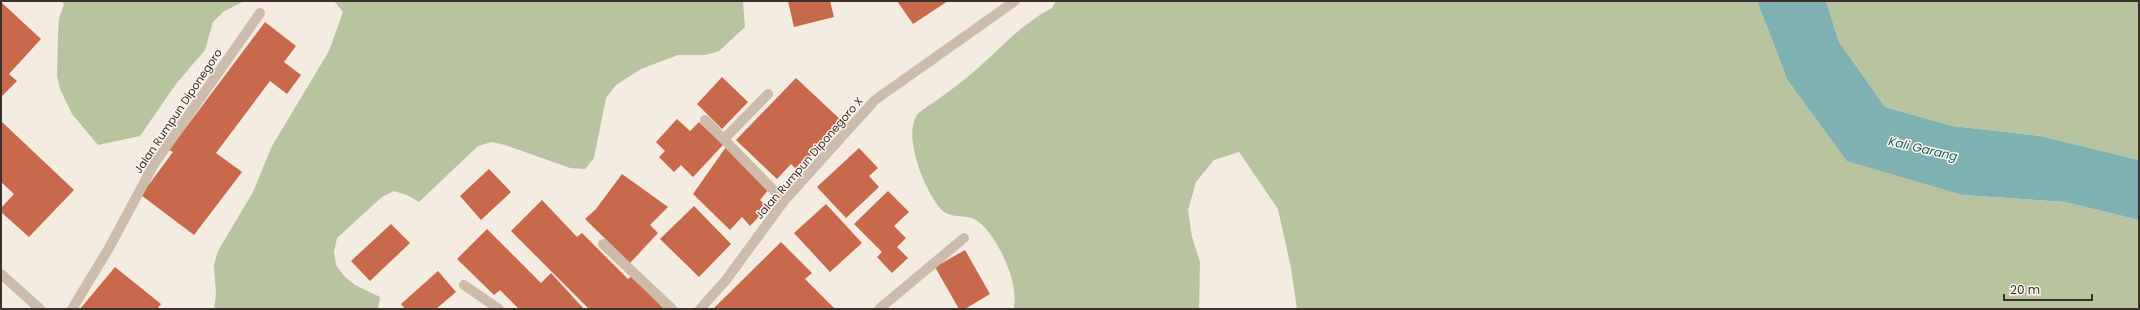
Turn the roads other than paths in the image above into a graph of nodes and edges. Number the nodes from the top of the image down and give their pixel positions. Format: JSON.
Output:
{"nodes":[{"id":1,"x":1014,"y":1,"type":"edge"},
{"id":2,"x":260,"y":13,"type":"dead end"},
{"id":3,"x":768,"y":94,"type":"dead end"},
{"id":4,"x":705,"y":120,"type":"dead end"},
{"id":5,"x":724,"y":139,"type":"junction"},
{"id":6,"x":784,"y":201,"type":"junction"},
{"id":7,"x":964,"y":238,"type":"dead end"},
{"id":8,"x":603,"y":244,"type":"dead end"},
{"id":9,"x":1,"y":274,"type":"edge"},
{"id":10,"x":464,"y":285,"type":"dead end"},
{"id":11,"x":40,"y":309,"type":"edge"},
{"id":12,"x":72,"y":309,"type":"edge"},
{"id":13,"x":500,"y":309,"type":"edge"},
{"id":14,"x":672,"y":309,"type":"edge"},
{"id":15,"x":700,"y":309,"type":"edge"},
{"id":16,"x":879,"y":309,"type":"edge"}],
"edges":[{"from":1,"to":6,"type":"street","name":"Jalan Rumpun Diponegoro X"},
{"from":2,"to":12,"type":"street","name":"Jalan Rumpun Diponegoro"},
{"from":3,"to":5,"type":"street"},
{"from":4,"to":5,"type":"street"},
{"from":5,"to":6,"type":"street"},
{"from":6,"to":15,"type":"street","name":"Jalan Rumpun Diponegoro X"},
{"from":7,"to":16,"type":"street"},
{"from":8,"to":14,"type":"street"},
{"from":9,"to":11,"type":"street"},
{"from":10,"to":13,"type":"street"}]}
